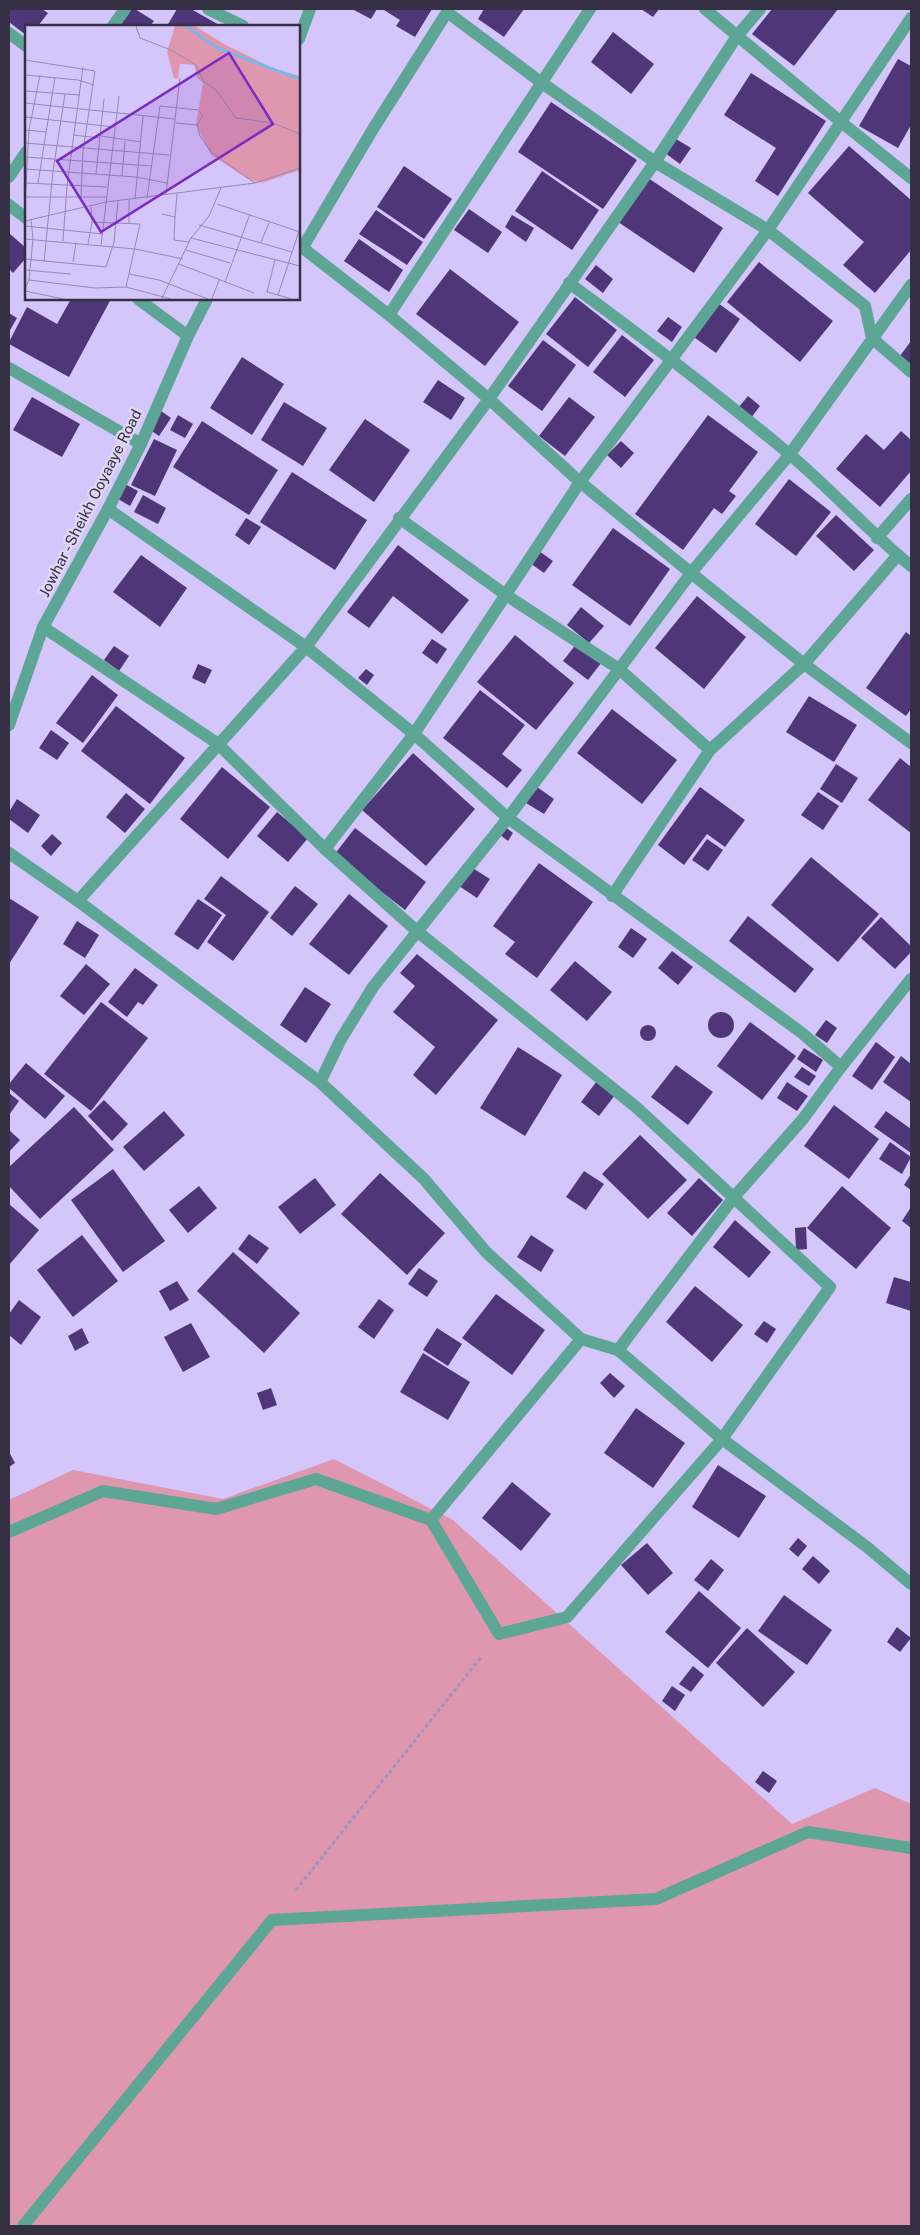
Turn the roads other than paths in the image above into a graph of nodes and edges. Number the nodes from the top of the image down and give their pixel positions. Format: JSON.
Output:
{"nodes":[{"id":1,"x":125,"y":9,"type":"edge"},
{"id":2,"x":208,"y":9,"type":"edge"},
{"id":3,"x":310,"y":9,"type":"edge"},
{"id":4,"x":590,"y":9,"type":"edge"},
{"id":5,"x":705,"y":9,"type":"edge"},
{"id":6,"x":760,"y":9,"type":"edge"},
{"id":7,"x":448,"y":10,"type":"edge"},
{"id":8,"x":911,"y":18,"type":"edge"},
{"id":9,"x":114,"y":25,"type":"edge"},
{"id":10,"x":241,"y":25,"type":"edge"},
{"id":11,"x":9,"y":33,"type":"edge"},
{"id":12,"x":300,"y":36,"type":"edge"},
{"id":13,"x":737,"y":36,"type":"junction"},
{"id":14,"x":25,"y":45,"type":"edge"},
{"id":15,"x":542,"y":83,"type":"junction"},
{"id":16,"x":841,"y":122,"type":"junction"},
{"id":17,"x":25,"y":154,"type":"edge"},
{"id":18,"x":655,"y":162,"type":"junction"},
{"id":19,"x":9,"y":178,"type":"edge"},
{"id":20,"x":911,"y":178,"type":"edge"},
{"id":21,"x":9,"y":205,"type":"edge"},
{"id":22,"x":25,"y":217,"type":"edge"},
{"id":23,"x":768,"y":230,"type":"junction"},
{"id":24,"x":301,"y":246,"type":"edge"},
{"id":25,"x":569,"y":283,"type":"junction"},
{"id":26,"x":911,"y":285,"type":"edge"},
{"id":27,"x":139,"y":300,"type":"edge"},
{"id":28,"x":206,"y":300,"type":"edge"},
{"id":29,"x":389,"y":316,"type":"junction"},
{"id":30,"x":188,"y":336,"type":"junction"},
{"id":31,"x":872,"y":338,"type":"junction"},
{"id":32,"x":670,"y":358,"type":"junction"},
{"id":33,"x":9,"y":368,"type":"edge"},
{"id":34,"x":911,"y":372,"type":"edge"},
{"id":35,"x":489,"y":399,"type":"junction"},
{"id":36,"x":141,"y":444,"type":"junction"},
{"id":37,"x":790,"y":454,"type":"junction"},
{"id":38,"x":580,"y":482,"type":"junction"},
{"id":39,"x":911,"y":499,"type":"edge"},
{"id":40,"x":108,"y":509,"type":"junction"},
{"id":41,"x":400,"y":518,"type":"junction"},
{"id":42,"x":877,"y":538,"type":"junction"},
{"id":43,"x":898,"y":555,"type":"junction"},
{"id":44,"x":911,"y":566,"type":"edge"},
{"id":45,"x":690,"y":573,"type":"junction"},
{"id":46,"x":506,"y":595,"type":"junction"},
{"id":47,"x":43,"y":628,"type":"junction"},
{"id":48,"x":306,"y":647,"type":"junction"},
{"id":49,"x":804,"y":664,"type":"junction"},
{"id":50,"x":619,"y":669,"type":"junction"},
{"id":51,"x":9,"y":725,"type":"edge"},
{"id":52,"x":414,"y":734,"type":"junction"},
{"id":53,"x":909,"y":737,"type":"edge"},
{"id":54,"x":217,"y":743,"type":"junction"},
{"id":55,"x":710,"y":750,"type":"junction"},
{"id":56,"x":508,"y":818,"type":"junction"},
{"id":57,"x":325,"y":849,"type":"junction"},
{"id":58,"x":9,"y":853,"type":"edge"},
{"id":59,"x":612,"y":896,"type":"junction"},
{"id":60,"x":78,"y":901,"type":"junction"},
{"id":61,"x":418,"y":932,"type":"junction"},
{"id":62,"x":911,"y":979,"type":"edge"},
{"id":63,"x":841,"y":1067,"type":"junction"},
{"id":64,"x":320,"y":1082,"type":"junction"},
{"id":65,"x":734,"y":1197,"type":"junction"},
{"id":66,"x":581,"y":1340,"type":"junction"},
{"id":67,"x":618,"y":1350,"type":"junction"},
{"id":68,"x":722,"y":1439,"type":"junction"},
{"id":69,"x":432,"y":1520,"type":"junction"},
{"id":70,"x":9,"y":1532,"type":"edge"},
{"id":71,"x":911,"y":1584,"type":"edge"},
{"id":72,"x":911,"y":1848,"type":"edge"},
{"id":73,"x":24,"y":2226,"type":"edge"}],
"edges":[{"from":1,"to":9,"type":"street"},
{"from":2,"to":10,"type":"street"},
{"from":3,"to":12,"type":"street"},
{"from":4,"to":15,"type":"street"},
{"from":5,"to":13,"type":"street"},
{"from":6,"to":13,"type":"street"},
{"from":7,"to":15,"type":"street"},
{"from":7,"to":24,"type":"street"},
{"from":8,"to":16,"type":"street"},
{"from":11,"to":14,"type":"street"},
{"from":13,"to":16,"type":"street"},
{"from":13,"to":18,"type":"street"},
{"from":15,"to":18,"type":"street"},
{"from":15,"to":29,"type":"street"},
{"from":16,"to":20,"type":"street"},
{"from":16,"to":23,"type":"street"},
{"from":17,"to":19,"type":"street"},
{"from":18,"to":23,"type":"street"},
{"from":18,"to":25,"type":"street"},
{"from":21,"to":22,"type":"street"},
{"from":23,"to":31,"type":"street"},
{"from":23,"to":32,"type":"street"},
{"from":24,"to":29,"type":"street"},
{"from":25,"to":32,"type":"street"},
{"from":25,"to":35,"type":"street"},
{"from":26,"to":31,"type":"street"},
{"from":27,"to":30,"type":"street"},
{"from":28,"to":30,"type":"street","name":"Jowhar - Sheikh Ooyaaye Road"},
{"from":29,"to":35,"type":"street"},
{"from":30,"to":36,"type":"street","name":"Jowhar - Sheikh Ooyaaye Road"},
{"from":31,"to":34,"type":"street"},
{"from":31,"to":37,"type":"street"},
{"from":32,"to":37,"type":"street"},
{"from":32,"to":38,"type":"street"},
{"from":33,"to":36,"type":"street"},
{"from":35,"to":38,"type":"street"},
{"from":35,"to":41,"type":"street"},
{"from":36,"to":40,"type":"street","name":"Jowhar - Sheikh Ooyaaye Road"},
{"from":37,"to":42,"type":"street"},
{"from":37,"to":45,"type":"street"},
{"from":38,"to":45,"type":"street"},
{"from":38,"to":46,"type":"street"},
{"from":39,"to":42,"type":"street"},
{"from":40,"to":47,"type":"street","name":"Jowhar - Sheikh Ooyaaye Road"},
{"from":40,"to":48,"type":"street"},
{"from":41,"to":46,"type":"street"},
{"from":41,"to":48,"type":"street"},
{"from":42,"to":43,"type":"street"},
{"from":43,"to":44,"type":"street"},
{"from":43,"to":49,"type":"street"},
{"from":45,"to":49,"type":"street"},
{"from":45,"to":50,"type":"street"},
{"from":46,"to":50,"type":"street"},
{"from":46,"to":52,"type":"street"},
{"from":47,"to":51,"type":"street","name":"Jowhar - Sheikh Ooyaaye Road"},
{"from":47,"to":54,"type":"street"},
{"from":48,"to":52,"type":"street"},
{"from":48,"to":54,"type":"street"},
{"from":49,"to":53,"type":"street"},
{"from":49,"to":55,"type":"street"},
{"from":50,"to":55,"type":"street"},
{"from":50,"to":56,"type":"street"},
{"from":52,"to":56,"type":"street"},
{"from":52,"to":57,"type":"street"},
{"from":54,"to":57,"type":"street"},
{"from":54,"to":60,"type":"street"},
{"from":55,"to":59,"type":"street"},
{"from":56,"to":59,"type":"street"},
{"from":56,"to":61,"type":"street"},
{"from":57,"to":61,"type":"street"},
{"from":58,"to":60,"type":"street"},
{"from":59,"to":63,"type":"street"},
{"from":60,"to":64,"type":"street"},
{"from":61,"to":64,"type":"street"},
{"from":61,"to":65,"type":"street"},
{"from":62,"to":63,"type":"street"},
{"from":63,"to":65,"type":"street"},
{"from":64,"to":66,"type":"street"},
{"from":65,"to":67,"type":"street"},
{"from":65,"to":68,"type":"street"},
{"from":66,"to":67,"type":"street"},
{"from":66,"to":69,"type":"street"},
{"from":67,"to":68,"type":"street"},
{"from":68,"to":69,"type":"street"},
{"from":68,"to":71,"type":"street"},
{"from":69,"to":70,"type":"street"},
{"from":72,"to":73,"type":"street"}]}
